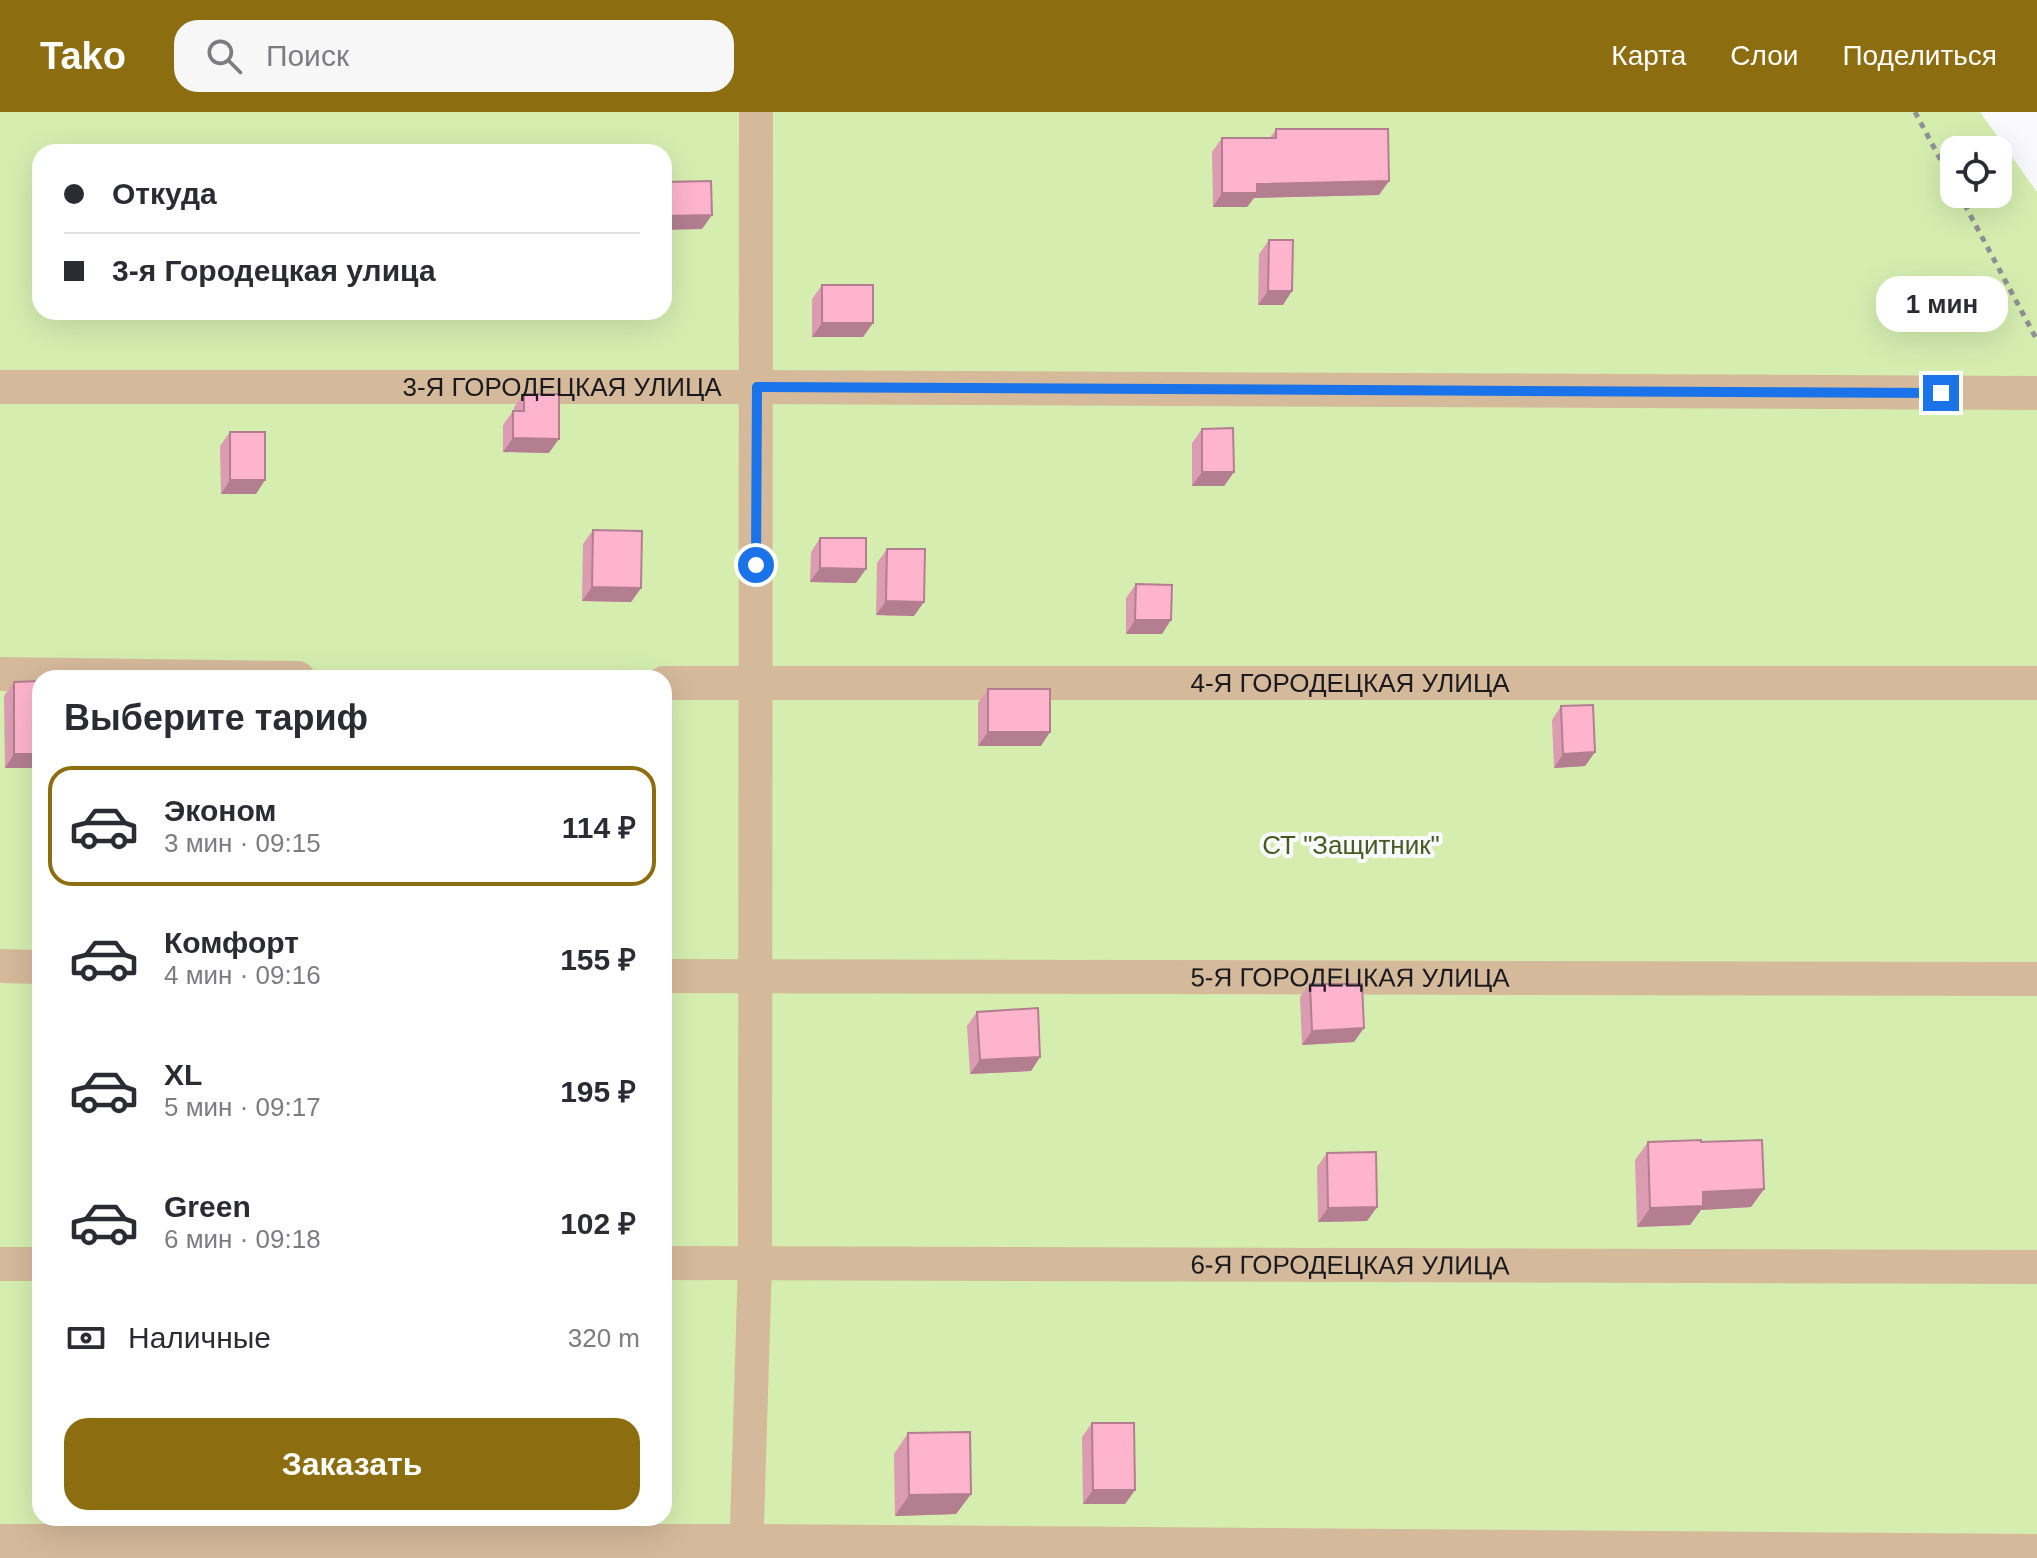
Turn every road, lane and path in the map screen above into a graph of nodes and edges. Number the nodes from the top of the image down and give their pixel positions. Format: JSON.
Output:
{"nodes":[{"id":1,"x":756,"y":112,"type":"edge"},
{"id":2,"x":1915,"y":112,"type":"edge"},
{"id":3,"x":1940,"y":159,"type":"edge"},
{"id":4,"x":1966,"y":208,"type":"edge"},
{"id":5,"x":2037,"y":340,"type":"edge"},
{"id":6,"x":0,"y":387,"type":"edge"},
{"id":7,"x":757,"y":387,"type":"junction"},
{"id":8,"x":2037,"y":393,"type":"edge"},
{"id":9,"x":0,"y":674,"type":"edge"},
{"id":10,"x":32,"y":674,"type":"edge"},
{"id":11,"x":672,"y":683,"type":"edge"},
{"id":12,"x":2037,"y":683,"type":"edge"},
{"id":13,"x":755,"y":684,"type":"junction"},
{"id":14,"x":0,"y":966,"type":"edge"},
{"id":15,"x":32,"y":967,"type":"edge"},
{"id":16,"x":672,"y":976,"type":"edge"},
{"id":17,"x":756,"y":978,"type":"junction"},
{"id":18,"x":2037,"y":979,"type":"edge"},
{"id":19,"x":672,"y":1263,"type":"edge"},
{"id":20,"x":755,"y":1263,"type":"junction"},
{"id":21,"x":0,"y":1264,"type":"edge"},
{"id":22,"x":32,"y":1264,"type":"edge"},
{"id":23,"x":2037,"y":1267,"type":"edge"},
{"id":24,"x":0,"y":1541,"type":"edge"},
{"id":25,"x":746,"y":1550,"type":"edge"},
{"id":26,"x":2037,"y":1551,"type":"edge"}],
"edges":[{"from":1,"to":7,"type":"street"},
{"from":2,"to":3,"type":"path"},
{"from":4,"to":5,"type":"path"},
{"from":6,"to":7,"type":"street","name":"3-Я ГОРОДЕЦКАЯ УЛИЦА"},
{"from":7,"to":8,"type":"street","name":"3-Я ГОРОДЕЦКАЯ УЛИЦА"},
{"from":7,"to":13,"type":"street"},
{"from":9,"to":10,"type":"street"},
{"from":11,"to":13,"type":"street","name":"4-Я ГОРОДЕЦКАЯ УЛИЦА"},
{"from":12,"to":13,"type":"street","name":"4-Я ГОРОДЕЦКАЯ УЛИЦА"},
{"from":13,"to":17,"type":"street"},
{"from":14,"to":15,"type":"street"},
{"from":16,"to":17,"type":"street","name":"5-Я ГОРОДЕЦКАЯ УЛИЦА"},
{"from":17,"to":18,"type":"street","name":"5-Я ГОРОДЕЦКАЯ УЛИЦА"},
{"from":17,"to":20,"type":"street"},
{"from":19,"to":20,"type":"street","name":"6-Я ГОРОДЕЦКАЯ УЛИЦА"},
{"from":20,"to":23,"type":"street","name":"6-Я ГОРОДЕЦКАЯ УЛИЦА"},
{"from":20,"to":25,"type":"street"},
{"from":21,"to":22,"type":"street"},
{"from":24,"to":25,"type":"street"},
{"from":25,"to":26,"type":"street"}]}
